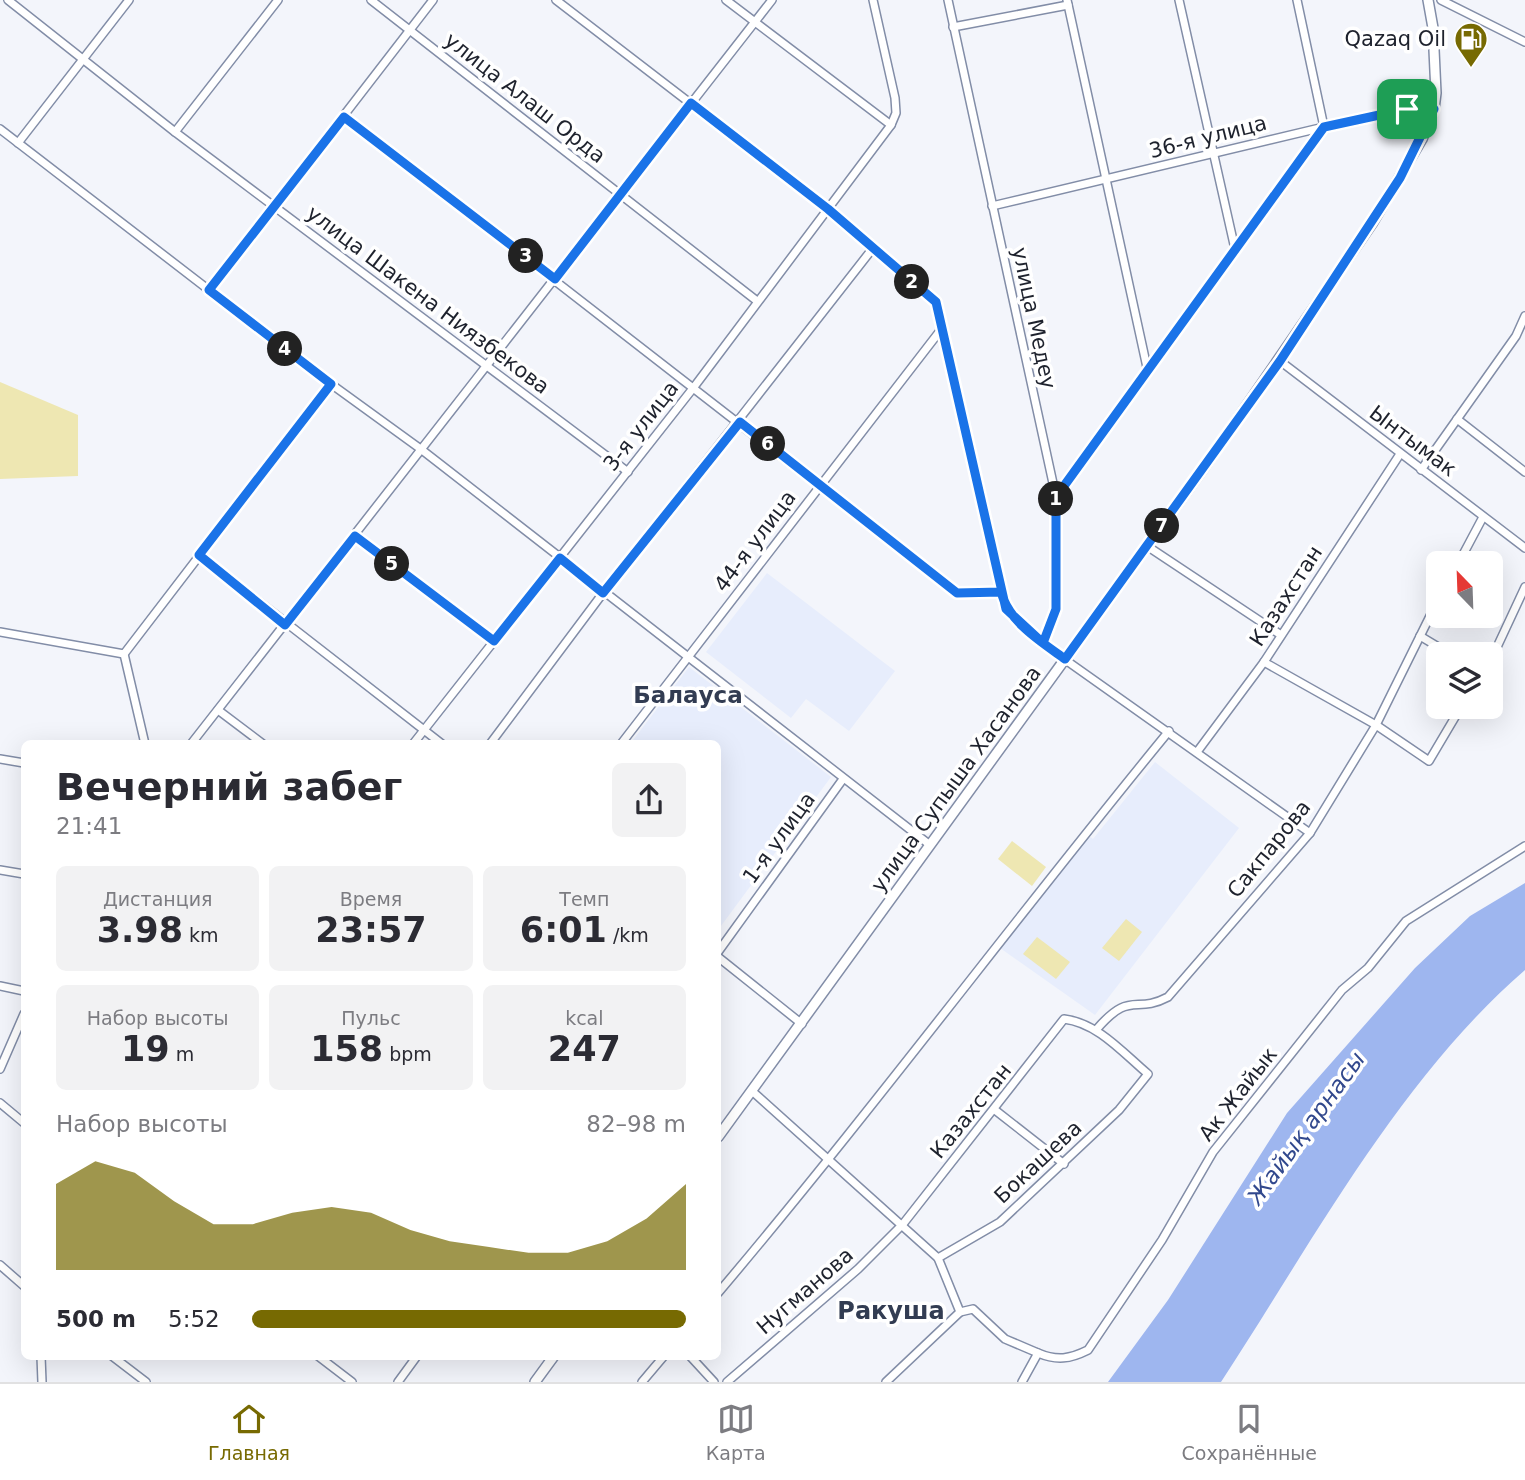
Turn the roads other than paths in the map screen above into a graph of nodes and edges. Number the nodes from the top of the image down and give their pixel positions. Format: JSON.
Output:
{"nodes":[{"id":1,"x":8,"y":0,"type":"edge"},
{"id":2,"x":129,"y":0,"type":"edge"},
{"id":3,"x":278,"y":0,"type":"edge"},
{"id":4,"x":370,"y":0,"type":"edge"},
{"id":5,"x":433,"y":0,"type":"edge"},
{"id":6,"x":555,"y":0,"type":"edge"},
{"id":7,"x":726,"y":0,"type":"edge"},
{"id":8,"x":772,"y":0,"type":"edge"},
{"id":9,"x":873,"y":0,"type":"edge"},
{"id":10,"x":947,"y":0,"type":"edge"},
{"id":11,"x":1179,"y":0,"type":"edge"},
{"id":12,"x":1297,"y":0,"type":"edge"},
{"id":13,"x":1428,"y":0,"type":"edge"},
{"id":14,"x":1441,"y":0,"type":"edge"},
{"id":15,"x":1068,"y":3,"type":"edge"},
{"id":16,"x":755,"y":22,"type":"junction"},
{"id":17,"x":953,"y":27,"type":"junction"},
{"id":18,"x":410,"y":30,"type":"junction"},
{"id":19,"x":1525,"y":42,"type":"edge"},
{"id":20,"x":84,"y":60,"type":"junction"},
{"id":21,"x":691,"y":103,"type":"junction"},
{"id":22,"x":1434,"y":109,"type":"junction"},
{"id":23,"x":344,"y":117,"type":"junction"},
{"id":24,"x":891,"y":125,"type":"junction"},
{"id":25,"x":1324,"y":127,"type":"junction"},
{"id":26,"x":0,"y":129,"type":"edge"},
{"id":27,"x":175,"y":132,"type":"junction"},
{"id":28,"x":18,"y":143,"type":"junction"},
{"id":29,"x":1214,"y":154,"type":"junction"},
{"id":30,"x":1107,"y":180,"type":"junction"},
{"id":31,"x":619,"y":195,"type":"junction"},
{"id":32,"x":275,"y":206,"type":"junction"},
{"id":33,"x":992,"y":206,"type":"junction"},
{"id":34,"x":828,"y":209,"type":"junction"},
{"id":35,"x":873,"y":248,"type":"junction"},
{"id":36,"x":1235,"y":250,"type":"junction"},
{"id":37,"x":555,"y":279,"type":"junction"},
{"id":38,"x":209,"y":290,"type":"junction"},
{"id":39,"x":757,"y":301,"type":"junction"},
{"id":40,"x":1525,"y":316,"type":"edge"},
{"id":41,"x":943,"y":327,"type":"junction"},
{"id":42,"x":1280,"y":361,"type":"junction"},
{"id":43,"x":487,"y":366,"type":"junction"},
{"id":44,"x":1148,"y":372,"type":"junction"},
{"id":45,"x":331,"y":384,"type":"junction"},
{"id":46,"x":694,"y":387,"type":"junction"},
{"id":47,"x":1457,"y":419,"type":"junction"},
{"id":48,"x":740,"y":422,"type":"junction"},
{"id":49,"x":422,"y":450,"type":"junction"},
{"id":50,"x":1400,"y":454,"type":"junction"},
{"id":51,"x":1421,"y":470,"type":"junction"},
{"id":52,"x":628,"y":472,"type":"junction"},
{"id":53,"x":1525,"y":472,"type":"edge"},
{"id":54,"x":819,"y":485,"type":"junction"},
{"id":55,"x":1056,"y":497,"type":"junction"},
{"id":56,"x":1483,"y":517,"type":"junction"},
{"id":57,"x":355,"y":536,"type":"junction"},
{"id":58,"x":1147,"y":546,"type":"junction"},
{"id":59,"x":1525,"y":548,"type":"edge"},
{"id":60,"x":1465,"y":551,"type":"edge"},
{"id":61,"x":199,"y":555,"type":"junction"},
{"id":62,"x":560,"y":558,"type":"junction"},
{"id":63,"x":1525,"y":587,"type":"edge"},
{"id":64,"x":1001,"y":592,"type":"junction"},
{"id":65,"x":603,"y":593,"type":"junction"},
{"id":66,"x":1426,"y":624,"type":"edge"},
{"id":67,"x":285,"y":625,"type":"junction"},
{"id":68,"x":0,"y":632,"type":"edge"},
{"id":69,"x":1281,"y":635,"type":"junction"},
{"id":70,"x":1420,"y":636,"type":"junction"},
{"id":71,"x":494,"y":641,"type":"junction"},
{"id":72,"x":1430,"y":642,"type":"edge"},
{"id":73,"x":1499,"y":642,"type":"edge"},
{"id":74,"x":1043,"y":643,"type":"junction"},
{"id":75,"x":124,"y":654,"type":"junction"},
{"id":76,"x":690,"y":656,"type":"junction"},
{"id":77,"x":1065,"y":659,"type":"junction"},
{"id":78,"x":1264,"y":662,"type":"junction"},
{"id":79,"x":218,"y":710,"type":"junction"},
{"id":80,"x":1454,"y":719,"type":"edge"},
{"id":81,"x":1376,"y":724,"type":"junction"},
{"id":82,"x":424,"y":730,"type":"junction"},
{"id":83,"x":1169,"y":731,"type":"junction"},
{"id":84,"x":144,"y":740,"type":"edge"},
{"id":85,"x":194,"y":740,"type":"edge"},
{"id":86,"x":258,"y":740,"type":"edge"},
{"id":87,"x":416,"y":740,"type":"edge"},
{"id":88,"x":437,"y":740,"type":"edge"},
{"id":89,"x":493,"y":740,"type":"edge"},
{"id":90,"x":624,"y":740,"type":"edge"},
{"id":91,"x":1197,"y":752,"type":"junction"},
{"id":92,"x":0,"y":759,"type":"edge"},
{"id":93,"x":21,"y":762,"type":"edge"},
{"id":94,"x":843,"y":779,"type":"junction"},
{"id":95,"x":1310,"y":833,"type":"junction"},
{"id":96,"x":930,"y":845,"type":"junction"},
{"id":97,"x":1525,"y":846,"type":"edge"},
{"id":98,"x":0,"y":870,"type":"edge"},
{"id":99,"x":21,"y":874,"type":"edge"},
{"id":100,"x":721,"y":948,"type":"edge"},
{"id":101,"x":721,"y":959,"type":"edge"},
{"id":102,"x":0,"y":986,"type":"edge"},
{"id":103,"x":21,"y":990,"type":"edge"},
{"id":104,"x":21,"y":1021,"type":"edge"},
{"id":105,"x":802,"y":1024,"type":"junction"},
{"id":106,"x":1096,"y":1030,"type":"junction"},
{"id":107,"x":0,"y":1069,"type":"edge"},
{"id":108,"x":752,"y":1091,"type":"junction"},
{"id":109,"x":0,"y":1103,"type":"edge"},
{"id":110,"x":995,"y":1110,"type":"junction"},
{"id":111,"x":21,"y":1120,"type":"edge"},
{"id":112,"x":721,"y":1133,"type":"edge"},
{"id":113,"x":830,"y":1161,"type":"junction"},
{"id":114,"x":1064,"y":1164,"type":"junction"},
{"id":115,"x":903,"y":1224,"type":"junction"},
{"id":116,"x":939,"y":1258,"type":"junction"},
{"id":117,"x":0,"y":1265,"type":"edge"},
{"id":118,"x":21,"y":1283,"type":"edge"},
{"id":119,"x":721,"y":1289,"type":"edge"},
{"id":120,"x":960,"y":1312,"type":"junction"},
{"id":121,"x":1038,"y":1353,"type":"junction"},
{"id":122,"x":41,"y":1360,"type":"edge"},
{"id":123,"x":117,"y":1360,"type":"edge"},
{"id":124,"x":323,"y":1360,"type":"edge"},
{"id":125,"x":414,"y":1360,"type":"edge"},
{"id":126,"x":551,"y":1360,"type":"edge"},
{"id":127,"x":661,"y":1360,"type":"edge"},
{"id":128,"x":694,"y":1360,"type":"edge"},
{"id":129,"x":42,"y":1382,"type":"edge"},
{"id":130,"x":146,"y":1382,"type":"edge"},
{"id":131,"x":352,"y":1382,"type":"edge"},
{"id":132,"x":398,"y":1382,"type":"edge"},
{"id":133,"x":535,"y":1382,"type":"edge"},
{"id":134,"x":642,"y":1382,"type":"edge"},
{"id":135,"x":714,"y":1382,"type":"edge"},
{"id":136,"x":727,"y":1382,"type":"edge"},
{"id":137,"x":886,"y":1382,"type":"edge"},
{"id":138,"x":1022,"y":1382,"type":"edge"}],
"edges":[{"from":1,"to":20,"type":"street","name":"улица Шакена Ниязбекова"},
{"from":2,"to":20,"type":"street"},
{"from":3,"to":27,"type":"street"},
{"from":4,"to":18,"type":"street","name":"улица Алаш Орда"},
{"from":5,"to":18,"type":"street"},
{"from":6,"to":21,"type":"street"},
{"from":7,"to":16,"type":"street"},
{"from":8,"to":16,"type":"street"},
{"from":9,"to":24,"type":"street"},
{"from":10,"to":17,"type":"street","name":"улица Медеу"},
{"from":11,"to":29,"type":"street"},
{"from":12,"to":25,"type":"street"},
{"from":13,"to":22,"type":"street","name":"улица Супыша Хасанова"},
{"from":14,"to":19,"type":"street"},
{"from":15,"to":17,"type":"street"},
{"from":15,"to":30,"type":"street"},
{"from":16,"to":21,"type":"street"},
{"from":16,"to":24,"type":"street"},
{"from":17,"to":33,"type":"street","name":"улица Медеу"},
{"from":18,"to":23,"type":"street"},
{"from":18,"to":31,"type":"street","name":"улица Алаш Орда"},
{"from":20,"to":27,"type":"street","name":"улица Шакена Ниязбекова"},
{"from":20,"to":28,"type":"street"},
{"from":21,"to":31,"type":"street"},
{"from":21,"to":34,"type":"street"},
{"from":22,"to":25,"type":"street","name":"36-я улица"},
{"from":22,"to":42,"type":"street","name":"улица Супыша Хасанова"},
{"from":23,"to":32,"type":"street"},
{"from":23,"to":37,"type":"street"},
{"from":24,"to":34,"type":"street","name":"3-я улица"},
{"from":25,"to":29,"type":"street","name":"36-я улица"},
{"from":25,"to":36,"type":"street"},
{"from":26,"to":28,"type":"street"},
{"from":27,"to":32,"type":"street","name":"улица Шакена Ниязбекова"},
{"from":28,"to":38,"type":"street"},
{"from":29,"to":30,"type":"street","name":"36-я улица"},
{"from":29,"to":36,"type":"street"},
{"from":30,"to":33,"type":"street","name":"36-я улица"},
{"from":30,"to":44,"type":"street"},
{"from":31,"to":37,"type":"street"},
{"from":31,"to":39,"type":"street","name":"улица Алаш Орда"},
{"from":32,"to":38,"type":"street"},
{"from":32,"to":43,"type":"street","name":"улица Шакена Ниязбекова"},
{"from":33,"to":55,"type":"street","name":"улица Медеу"},
{"from":34,"to":35,"type":"street"},
{"from":34,"to":39,"type":"street","name":"3-я улица"},
{"from":35,"to":41,"type":"street"},
{"from":35,"to":48,"type":"street"},
{"from":36,"to":44,"type":"street"},
{"from":37,"to":43,"type":"street"},
{"from":37,"to":46,"type":"street"},
{"from":38,"to":45,"type":"street"},
{"from":39,"to":46,"type":"street","name":"3-я улица"},
{"from":40,"to":47,"type":"street"},
{"from":41,"to":54,"type":"street","name":"44-я улица"},
{"from":41,"to":64,"type":"street"},
{"from":42,"to":50,"type":"street","name":"Ынтымак"},
{"from":42,"to":58,"type":"street","name":"улица Супыша Хасанова"},
{"from":43,"to":49,"type":"street"},
{"from":43,"to":52,"type":"street","name":"улица Шакена Ниязбекова"},
{"from":44,"to":55,"type":"street"},
{"from":45,"to":49,"type":"street"},
{"from":45,"to":61,"type":"street"},
{"from":46,"to":48,"type":"street"},
{"from":46,"to":52,"type":"street","name":"3-я улица"},
{"from":47,"to":51,"type":"street"},
{"from":47,"to":53,"type":"street"},
{"from":48,"to":54,"type":"street"},
{"from":48,"to":65,"type":"street"},
{"from":49,"to":57,"type":"street"},
{"from":49,"to":62,"type":"street"},
{"from":50,"to":51,"type":"street","name":"Ынтымак"},
{"from":50,"to":69,"type":"street","name":"Казахстан"},
{"from":51,"to":56,"type":"street","name":"Ынтымак"},
{"from":52,"to":62,"type":"street","name":"3-я улица"},
{"from":54,"to":64,"type":"street"},
{"from":54,"to":76,"type":"street","name":"44-я улица"},
{"from":55,"to":74,"type":"street","name":"улица Медеу"},
{"from":56,"to":59,"type":"street","name":"Ынтымак"},
{"from":56,"to":60,"type":"street"},
{"from":57,"to":67,"type":"street"},
{"from":57,"to":71,"type":"street"},
{"from":58,"to":69,"type":"street"},
{"from":58,"to":77,"type":"street","name":"улица Супыша Хасанова"},
{"from":61,"to":67,"type":"street"},
{"from":61,"to":75,"type":"street"},
{"from":62,"to":65,"type":"street"},
{"from":62,"to":71,"type":"street","name":"3-я улица"},
{"from":63,"to":73,"type":"street"},
{"from":64,"to":74,"type":"street"},
{"from":65,"to":76,"type":"street"},
{"from":65,"to":89,"type":"street"},
{"from":66,"to":70,"type":"street","name":"Сакпарова"},
{"from":67,"to":79,"type":"street"},
{"from":67,"to":82,"type":"street"},
{"from":68,"to":75,"type":"street"},
{"from":69,"to":78,"type":"street","name":"Казахстан"},
{"from":70,"to":72,"type":"street"},
{"from":70,"to":81,"type":"street","name":"Сакпарова"},
{"from":71,"to":82,"type":"street","name":"3-я улица"},
{"from":74,"to":77,"type":"street"},
{"from":75,"to":84,"type":"street"},
{"from":76,"to":90,"type":"street","name":"44-я улица"},
{"from":76,"to":94,"type":"street"},
{"from":77,"to":83,"type":"street"},
{"from":77,"to":96,"type":"street","name":"улица Супыша Хасанова"},
{"from":78,"to":81,"type":"street"},
{"from":78,"to":91,"type":"street","name":"Казахстан"},
{"from":79,"to":85,"type":"street"},
{"from":79,"to":86,"type":"street"},
{"from":80,"to":81,"type":"street"},
{"from":81,"to":95,"type":"street","name":"Сакпарова"},
{"from":82,"to":87,"type":"street","name":"3-я улица"},
{"from":82,"to":88,"type":"street"},
{"from":83,"to":91,"type":"street"},
{"from":83,"to":113,"type":"street"},
{"from":91,"to":95,"type":"street"},
{"from":92,"to":93,"type":"street"},
{"from":94,"to":96,"type":"street"},
{"from":94,"to":100,"type":"street","name":"1-я улица"},
{"from":95,"to":106,"type":"street","name":"Сакпарова"},
{"from":96,"to":105,"type":"street","name":"улица Супыша Хасанова"},
{"from":97,"to":121,"type":"street","name":"Ак Жайык"},
{"from":98,"to":99,"type":"street"},
{"from":101,"to":105,"type":"street"},
{"from":102,"to":103,"type":"street"},
{"from":104,"to":107,"type":"street"},
{"from":105,"to":108,"type":"street","name":"улица Супыша Хасанова"},
{"from":106,"to":110,"type":"street","name":"Казахстан"},
{"from":106,"to":114,"type":"street","name":"Бокашева"},
{"from":108,"to":112,"type":"street","name":"улица Супыша Хасанова"},
{"from":108,"to":113,"type":"street"},
{"from":109,"to":111,"type":"street"},
{"from":110,"to":114,"type":"street"},
{"from":110,"to":115,"type":"street","name":"Казахстан"},
{"from":113,"to":115,"type":"street"},
{"from":113,"to":119,"type":"street"},
{"from":114,"to":116,"type":"street","name":"Бокашева"},
{"from":115,"to":116,"type":"street"},
{"from":115,"to":136,"type":"street","name":"Нугманова"},
{"from":116,"to":120,"type":"street"},
{"from":117,"to":118,"type":"street"},
{"from":120,"to":121,"type":"street","name":"Ак Жайык"},
{"from":120,"to":137,"type":"street"},
{"from":121,"to":138,"type":"street"},
{"from":122,"to":129,"type":"street"},
{"from":123,"to":130,"type":"street"},
{"from":124,"to":131,"type":"street"},
{"from":125,"to":132,"type":"street"},
{"from":126,"to":133,"type":"street"},
{"from":127,"to":134,"type":"street"},
{"from":128,"to":135,"type":"street"}]}
